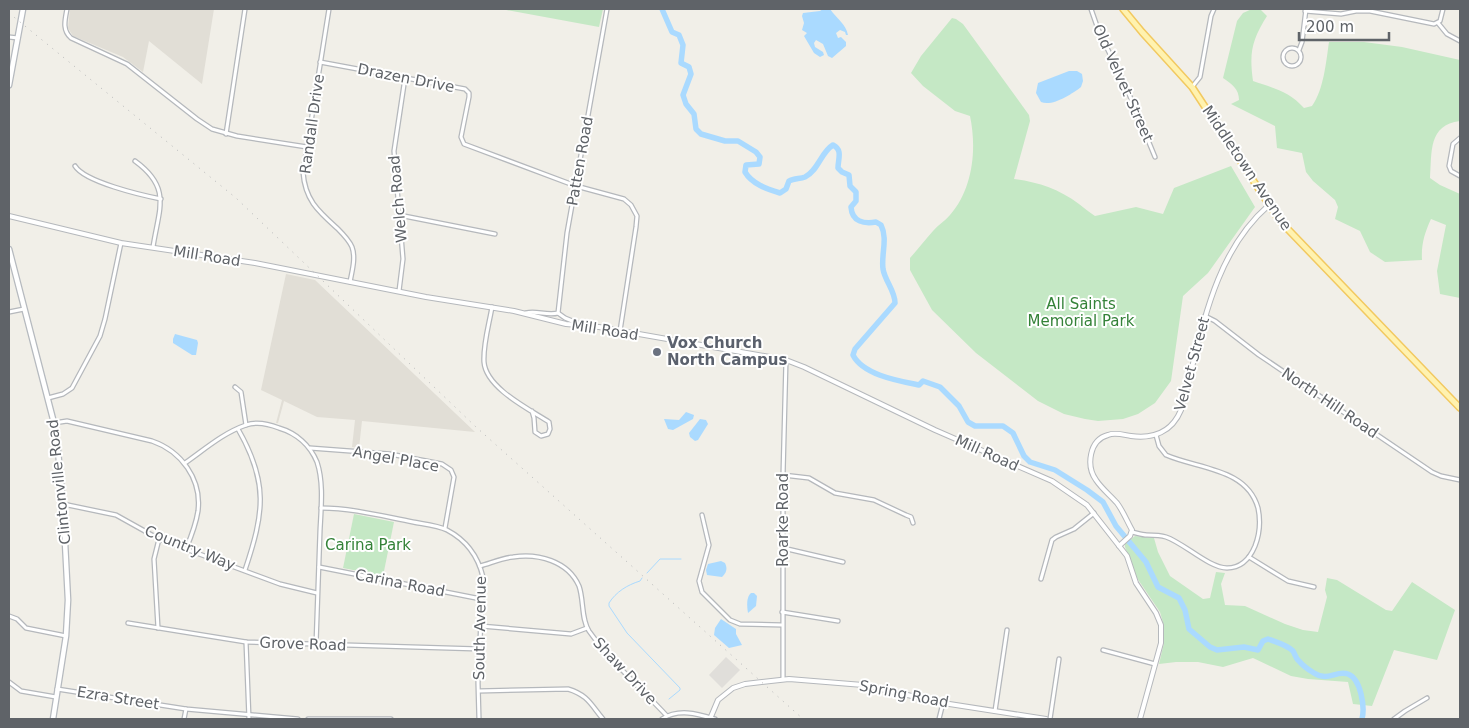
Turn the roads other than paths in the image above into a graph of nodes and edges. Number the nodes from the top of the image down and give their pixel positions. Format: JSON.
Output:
{"nodes":[{"id":1,"x":23,"y":9,"type":"edge"},
{"id":2,"x":67,"y":9,"type":"edge"},
{"id":3,"x":245,"y":9,"type":"edge"},
{"id":4,"x":328,"y":9,"type":"edge"},
{"id":5,"x":606,"y":9,"type":"edge"},
{"id":6,"x":1090,"y":9,"type":"edge"},
{"id":7,"x":1123,"y":9,"type":"edge"},
{"id":8,"x":1214,"y":9,"type":"edge"},
{"id":9,"x":1442,"y":9,"type":"edge"},
{"id":10,"x":1306,"y":10,"type":"edge"},
{"id":11,"x":1438,"y":23,"type":"junction"},
{"id":12,"x":9,"y":36,"type":"edge"},
{"id":13,"x":18,"y":38,"type":"junction"},
{"id":14,"x":1460,"y":41,"type":"edge"},
{"id":15,"x":1298,"y":50,"type":"junction"},
{"id":16,"x":320,"y":62,"type":"junction"},
{"id":17,"x":406,"y":78,"type":"junction"},
{"id":18,"x":9,"y":85,"type":"edge"},
{"id":19,"x":1192,"y":87,"type":"junction"},
{"id":20,"x":226,"y":134,"type":"junction"},
{"id":21,"x":1460,"y":138,"type":"edge"},
{"id":22,"x":307,"y":147,"type":"junction"},
{"id":23,"x":1155,"y":157,"type":"dead end"},
{"id":24,"x":135,"y":161,"type":"dead end"},
{"id":25,"x":74,"y":166,"type":"dead end"},
{"id":26,"x":1460,"y":176,"type":"edge"},
{"id":27,"x":576,"y":186,"type":"junction"},
{"id":28,"x":161,"y":198,"type":"junction"},
{"id":29,"x":1269,"y":205,"type":"junction"},
{"id":30,"x":399,"y":215,"type":"junction"},
{"id":31,"x":9,"y":216,"type":"edge"},
{"id":32,"x":496,"y":234,"type":"dead end"},
{"id":33,"x":121,"y":243,"type":"junction"},
{"id":34,"x":153,"y":247,"type":"junction"},
{"id":35,"x":9,"y":249,"type":"edge"},
{"id":36,"x":350,"y":282,"type":"junction"},
{"id":37,"x":399,"y":291,"type":"junction"},
{"id":38,"x":492,"y":308,"type":"junction"},
{"id":39,"x":24,"y":309,"type":"junction"},
{"id":40,"x":9,"y":312,"type":"edge"},
{"id":41,"x":558,"y":313,"type":"junction"},
{"id":42,"x":525,"y":314,"type":"junction"},
{"id":43,"x":1205,"y":316,"type":"junction"},
{"id":44,"x":582,"y":326,"type":"junction"},
{"id":45,"x":620,"y":331,"type":"junction"},
{"id":46,"x":786,"y":360,"type":"junction"},
{"id":47,"x":235,"y":387,"type":"dead end"},
{"id":48,"x":48,"y":398,"type":"junction"},
{"id":49,"x":1460,"y":408,"type":"edge"},
{"id":50,"x":532,"y":411,"type":"junction"},
{"id":51,"x":54,"y":422,"type":"junction"},
{"id":52,"x":246,"y":424,"type":"junction"},
{"id":53,"x":238,"y":429,"type":"junction"},
{"id":54,"x":1156,"y":435,"type":"junction"},
{"id":55,"x":310,"y":448,"type":"junction"},
{"id":56,"x":185,"y":463,"type":"junction"},
{"id":57,"x":783,"y":475,"type":"junction"},
{"id":58,"x":1460,"y":480,"type":"edge"},
{"id":59,"x":63,"y":504,"type":"junction"},
{"id":60,"x":321,"y":508,"type":"junction"},
{"id":61,"x":1094,"y":513,"type":"junction"},
{"id":62,"x":702,"y":515,"type":"dead end"},
{"id":63,"x":913,"y":523,"type":"dead end"},
{"id":64,"x":445,"y":528,"type":"junction"},
{"id":65,"x":1132,"y":532,"type":"junction"},
{"id":66,"x":159,"y":540,"type":"junction"},
{"id":67,"x":1120,"y":546,"type":"junction"},
{"id":68,"x":783,"y":548,"type":"junction"},
{"id":69,"x":186,"y":549,"type":"junction"},
{"id":70,"x":1249,"y":557,"type":"junction"},
{"id":71,"x":843,"y":562,"type":"dead end"},
{"id":72,"x":480,"y":566,"type":"junction"},
{"id":73,"x":319,"y":567,"type":"junction"},
{"id":74,"x":244,"y":570,"type":"junction"},
{"id":75,"x":1041,"y":579,"type":"dead end"},
{"id":76,"x":1314,"y":587,"type":"dead end"},
{"id":77,"x":317,"y":593,"type":"junction"},
{"id":78,"x":481,"y":599,"type":"junction"},
{"id":79,"x":782,"y":612,"type":"junction"},
{"id":80,"x":9,"y":616,"type":"edge"},
{"id":81,"x":838,"y":621,"type":"dead end"},
{"id":82,"x":128,"y":623,"type":"dead end"},
{"id":83,"x":782,"y":625,"type":"junction"},
{"id":84,"x":481,"y":626,"type":"junction"},
{"id":85,"x":158,"y":628,"type":"junction"},
{"id":86,"x":587,"y":628,"type":"junction"},
{"id":87,"x":1007,"y":630,"type":"dead end"},
{"id":88,"x":66,"y":636,"type":"junction"},
{"id":89,"x":246,"y":642,"type":"junction"},
{"id":90,"x":316,"y":645,"type":"junction"},
{"id":91,"x":480,"y":649,"type":"junction"},
{"id":92,"x":1103,"y":650,"type":"dead end"},
{"id":93,"x":1059,"y":659,"type":"dead end"},
{"id":94,"x":1155,"y":664,"type":"junction"},
{"id":95,"x":783,"y":679,"type":"junction"},
{"id":96,"x":9,"y":682,"type":"edge"},
{"id":97,"x":57,"y":689,"type":"junction"},
{"id":98,"x":479,"y":691,"type":"junction"},
{"id":99,"x":56,"y":697,"type":"junction"},
{"id":100,"x":1426,"y":698,"type":"dead end"},
{"id":101,"x":943,"y":703,"type":"junction"},
{"id":102,"x":186,"y":709,"type":"junction"},
{"id":103,"x":995,"y":712,"type":"junction"},
{"id":104,"x":667,"y":716,"type":"junction"},
{"id":105,"x":249,"y":718,"type":"edge"},
{"id":106,"x":53,"y":719,"type":"edge"},
{"id":107,"x":184,"y":719,"type":"edge"},
{"id":108,"x":298,"y":719,"type":"edge"},
{"id":109,"x":308,"y":719,"type":"edge"},
{"id":110,"x":364,"y":719,"type":"edge"},
{"id":111,"x":391,"y":719,"type":"edge"},
{"id":112,"x":479,"y":719,"type":"edge"},
{"id":113,"x":603,"y":719,"type":"edge"},
{"id":114,"x":662,"y":719,"type":"edge"},
{"id":115,"x":712,"y":719,"type":"edge"},
{"id":116,"x":939,"y":719,"type":"edge"},
{"id":117,"x":1048,"y":719,"type":"edge"},
{"id":118,"x":1140,"y":719,"type":"edge"},
{"id":119,"x":1394,"y":719,"type":"edge"}],
"edges":[{"from":1,"to":13,"type":"main road"},
{"from":2,"to":20,"type":"street"},
{"from":3,"to":20,"type":"street"},
{"from":4,"to":16,"type":"street","name":"Randall Drive"},
{"from":5,"to":27,"type":"street","name":"Patten Road"},
{"from":6,"to":23,"type":"street","name":"Old Velvet Street"},
{"from":7,"to":19,"type":"main road","name":"Middletown Avenue"},
{"from":8,"to":19,"type":"street"},
{"from":9,"to":11,"type":"street"},
{"from":10,"to":11,"type":"street"},
{"from":10,"to":15,"type":"street"},
{"from":11,"to":14,"type":"street"},
{"from":12,"to":13,"type":"street"},
{"from":13,"to":18,"type":"main road"},
{"from":15,"to":15,"type":"street"},
{"from":16,"to":17,"type":"street","name":"Drazen Drive"},
{"from":16,"to":22,"type":"street","name":"Randall Drive"},
{"from":17,"to":27,"type":"street","name":"Drazen Drive"},
{"from":17,"to":30,"type":"street","name":"Welch Road"},
{"from":19,"to":29,"type":"main road","name":"Middletown Avenue"},
{"from":20,"to":22,"type":"street"},
{"from":21,"to":26,"type":"street"},
{"from":22,"to":36,"type":"street","name":"Randall Drive"},
{"from":24,"to":28,"type":"street"},
{"from":25,"to":28,"type":"street"},
{"from":27,"to":41,"type":"street","name":"Patten Road"},
{"from":27,"to":45,"type":"street"},
{"from":28,"to":34,"type":"street"},
{"from":29,"to":43,"type":"street","name":"Velvet Street"},
{"from":29,"to":49,"type":"main road","name":"Middletown Avenue"},
{"from":30,"to":32,"type":"street"},
{"from":30,"to":37,"type":"street","name":"Welch Road"},
{"from":31,"to":33,"type":"street","name":"Mill Road"},
{"from":33,"to":34,"type":"street","name":"Mill Road"},
{"from":33,"to":48,"type":"street"},
{"from":34,"to":36,"type":"street","name":"Mill Road"},
{"from":35,"to":39,"type":"main road","name":"Clintonville Road"},
{"from":36,"to":37,"type":"street","name":"Mill Road"},
{"from":37,"to":38,"type":"street","name":"Mill Road"},
{"from":38,"to":42,"type":"street","name":"Mill Road"},
{"from":38,"to":50,"type":"street"},
{"from":39,"to":40,"type":"street"},
{"from":39,"to":48,"type":"main road","name":"Clintonville Road"},
{"from":41,"to":42,"type":"street"},
{"from":41,"to":44,"type":"street"},
{"from":42,"to":44,"type":"street","name":"Mill Road"},
{"from":43,"to":54,"type":"street","name":"Velvet Street"},
{"from":43,"to":58,"type":"street","name":"North Hill Road"},
{"from":44,"to":45,"type":"street","name":"Mill Road"},
{"from":45,"to":46,"type":"street","name":"Mill Road"},
{"from":46,"to":57,"type":"street","name":"Roarke Road"},
{"from":46,"to":61,"type":"street","name":"Mill Road"},
{"from":47,"to":52,"type":"street"},
{"from":48,"to":51,"type":"main road","name":"Clintonville Road"},
{"from":50,"to":50,"type":"street"},
{"from":51,"to":56,"type":"street"},
{"from":51,"to":59,"type":"main road","name":"Clintonville Road"},
{"from":52,"to":53,"type":"street"},
{"from":52,"to":55,"type":"street"},
{"from":53,"to":56,"type":"street"},
{"from":53,"to":74,"type":"street"},
{"from":54,"to":65,"type":"street"},
{"from":54,"to":70,"type":"street"},
{"from":55,"to":60,"type":"street"},
{"from":55,"to":64,"type":"street","name":"Angel Place"},
{"from":56,"to":69,"type":"street"},
{"from":57,"to":63,"type":"street"},
{"from":57,"to":68,"type":"street","name":"Roarke Road"},
{"from":59,"to":66,"type":"street","name":"Country Way"},
{"from":59,"to":88,"type":"main road","name":"Clintonville Road"},
{"from":60,"to":64,"type":"street","name":"South Avenue"},
{"from":60,"to":73,"type":"street"},
{"from":61,"to":67,"type":"street","name":"Mill Road"},
{"from":61,"to":75,"type":"street"},
{"from":62,"to":83,"type":"street"},
{"from":64,"to":72,"type":"street","name":"South Avenue"},
{"from":65,"to":67,"type":"street"},
{"from":65,"to":70,"type":"street"},
{"from":66,"to":69,"type":"street","name":"Country Way"},
{"from":66,"to":85,"type":"street"},
{"from":67,"to":94,"type":"street","name":"Mill Road"},
{"from":68,"to":71,"type":"street"},
{"from":68,"to":79,"type":"street","name":"Roarke Road"},
{"from":69,"to":74,"type":"street","name":"Country Way"},
{"from":70,"to":76,"type":"street"},
{"from":72,"to":78,"type":"street","name":"South Avenue"},
{"from":72,"to":86,"type":"street","name":"Shaw Drive"},
{"from":73,"to":77,"type":"street"},
{"from":73,"to":78,"type":"street","name":"Carina Road"},
{"from":74,"to":77,"type":"street","name":"Country Way"},
{"from":77,"to":90,"type":"street"},
{"from":78,"to":84,"type":"street","name":"South Avenue"},
{"from":79,"to":81,"type":"street"},
{"from":79,"to":83,"type":"street","name":"Roarke Road"},
{"from":80,"to":88,"type":"street"},
{"from":82,"to":85,"type":"street","name":"Grove Road"},
{"from":83,"to":95,"type":"street","name":"Roarke Road"},
{"from":84,"to":86,"type":"street"},
{"from":84,"to":91,"type":"street","name":"South Avenue"},
{"from":85,"to":89,"type":"street","name":"Grove Road"},
{"from":86,"to":104,"type":"street","name":"Shaw Drive"},
{"from":87,"to":103,"type":"street"},
{"from":88,"to":97,"type":"main road","name":"Clintonville Road"},
{"from":89,"to":90,"type":"street","name":"Grove Road"},
{"from":89,"to":105,"type":"street"},
{"from":90,"to":91,"type":"street","name":"Grove Road"},
{"from":91,"to":98,"type":"street","name":"South Avenue"},
{"from":92,"to":94,"type":"street"},
{"from":93,"to":117,"type":"street"},
{"from":94,"to":118,"type":"street","name":"Mill Road"},
{"from":95,"to":101,"type":"street","name":"Spring Road"},
{"from":95,"to":115,"type":"street","name":"Spring Road"},
{"from":96,"to":99,"type":"street"},
{"from":97,"to":99,"type":"main road","name":"Clintonville Road"},
{"from":97,"to":102,"type":"street","name":"Ezra Street"},
{"from":98,"to":112,"type":"street","name":"South Avenue"},
{"from":98,"to":113,"type":"street"},
{"from":99,"to":106,"type":"main road","name":"Clintonville Road"},
{"from":100,"to":119,"type":"street"},
{"from":101,"to":103,"type":"street","name":"Spring Road"},
{"from":101,"to":116,"type":"street"},
{"from":102,"to":105,"type":"street","name":"Ezra Street"},
{"from":102,"to":107,"type":"street"},
{"from":103,"to":117,"type":"street","name":"Spring Road"},
{"from":104,"to":114,"type":"street"},
{"from":104,"to":115,"type":"street"},
{"from":105,"to":108,"type":"street","name":"Ezra Street"},
{"from":109,"to":110,"type":"street"},
{"from":110,"to":111,"type":"street"}]}
